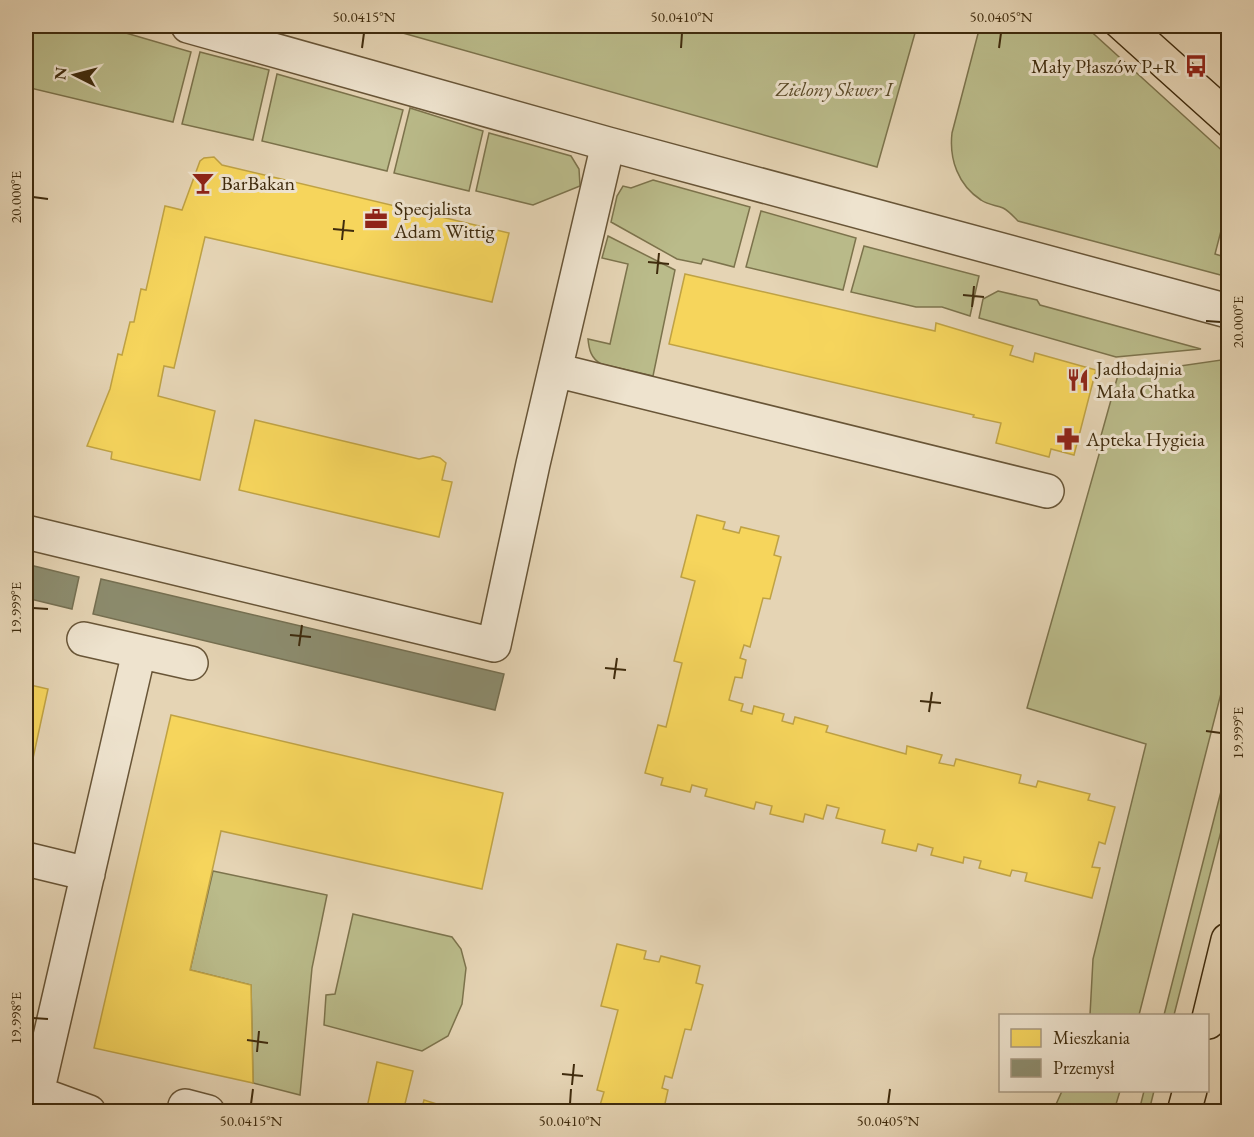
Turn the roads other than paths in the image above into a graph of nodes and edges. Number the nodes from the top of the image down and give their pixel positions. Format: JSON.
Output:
{"nodes":[{"id":1,"x":188,"y":26,"type":"edge"},
{"id":2,"x":608,"y":144,"type":"junction"},
{"id":3,"x":1228,"y":311,"type":"edge"},
{"id":4,"x":555,"y":370,"type":"junction"},
{"id":5,"x":1047,"y":491,"type":"dead end"},
{"id":6,"x":26,"y":532,"type":"edge"},
{"id":7,"x":84,"y":639,"type":"dead end"},
{"id":8,"x":139,"y":652,"type":"junction"},
{"id":9,"x":191,"y":663,"type":"dead end"},
{"id":10,"x":26,"y":859,"type":"edge"},
{"id":11,"x":88,"y":874,"type":"junction"},
{"id":12,"x":1228,"y":940,"type":"edge"},
{"id":13,"x":1209,"y":1018,"type":"edge"},
{"id":14,"x":31,"y":1091,"type":"edge"},
{"id":15,"x":1189,"y":1092,"type":"edge"},
{"id":16,"x":89,"y":1112,"type":"edge"},
{"id":17,"x":1184,"y":1112,"type":"edge"}],
"edges":[{"from":1,"to":2,"type":"street"},
{"from":2,"to":3,"type":"street"},
{"from":2,"to":4,"type":"street"},
{"from":4,"to":5,"type":"street"},
{"from":4,"to":6,"type":"street"},
{"from":7,"to":8,"type":"street"},
{"from":8,"to":9,"type":"street"},
{"from":8,"to":11,"type":"street"},
{"from":10,"to":11,"type":"street"},
{"from":11,"to":14,"type":"street"},
{"from":12,"to":13,"type":"main road"},
{"from":14,"to":16,"type":"street"},
{"from":15,"to":17,"type":"main road"}]}
